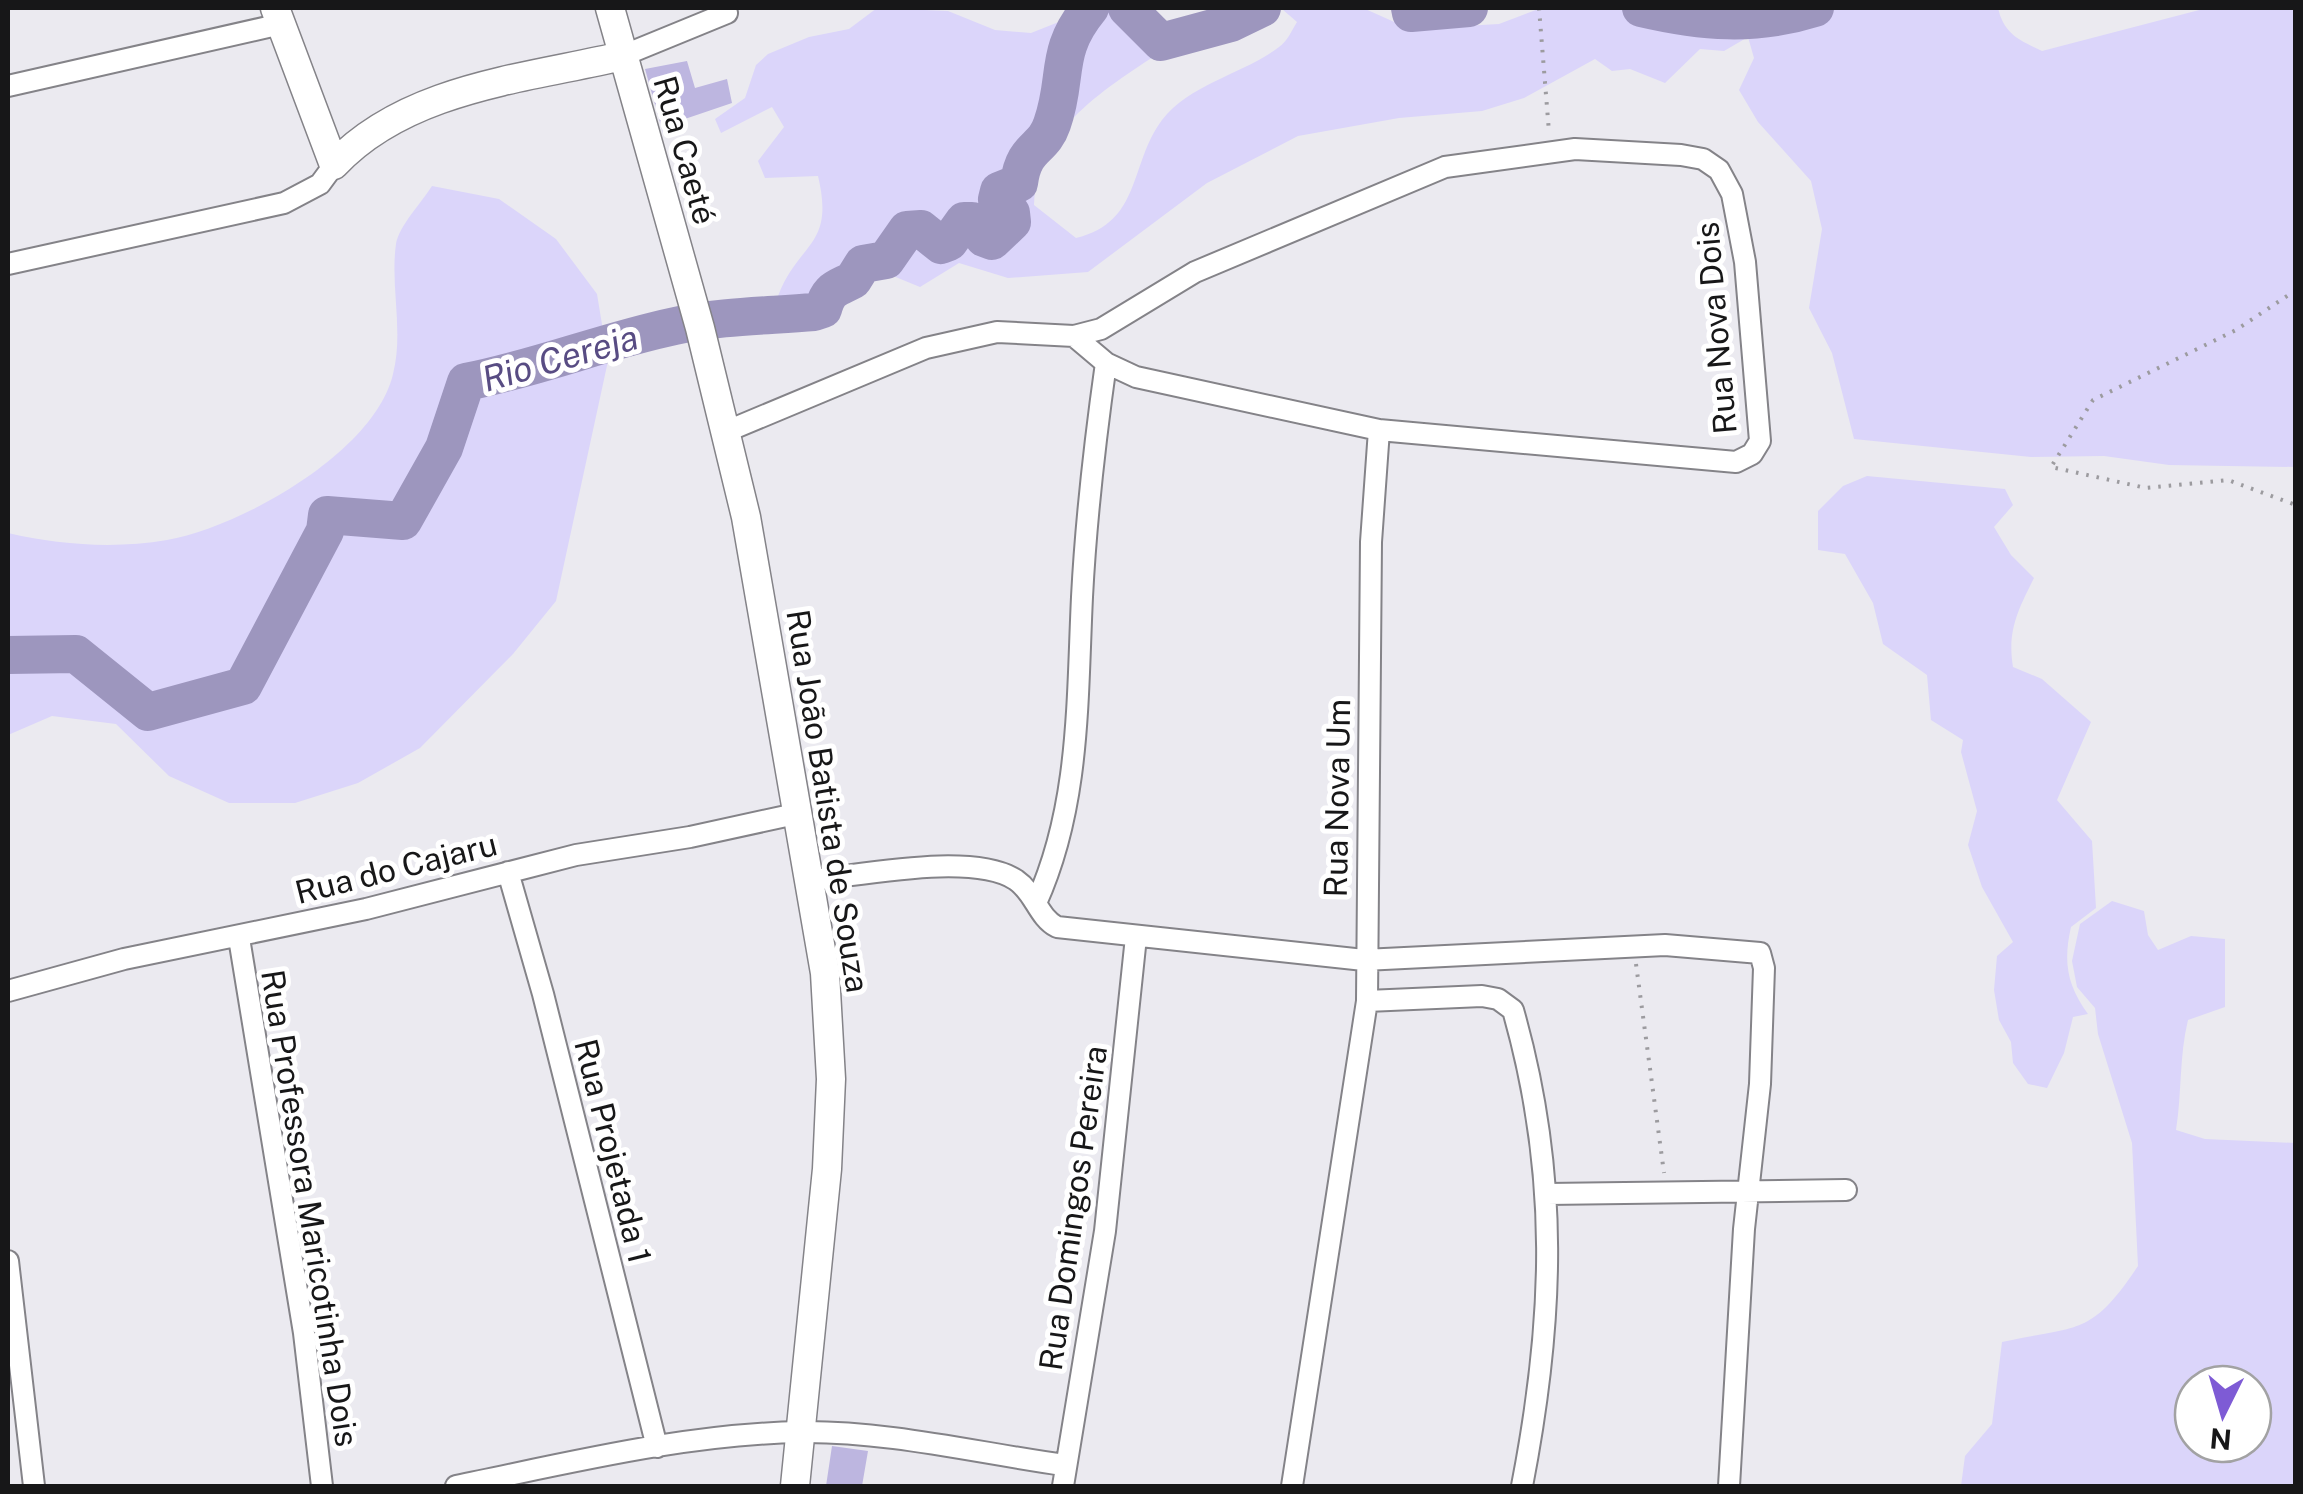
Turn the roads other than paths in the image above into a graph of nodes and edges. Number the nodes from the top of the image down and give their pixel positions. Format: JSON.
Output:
{"nodes":[{"id":1,"x":610,"y":8,"type":"edge"},
{"id":2,"x":727,"y":14,"type":"dead end"},
{"id":3,"x":278,"y":16,"type":"edge"},
{"id":4,"x":622,"y":56,"type":"junction"},
{"id":5,"x":8,"y":86,"type":"edge"},
{"id":6,"x":334,"y":165,"type":"junction"},
{"id":7,"x":8,"y":264,"type":"edge"},
{"id":8,"x":698,"y":320,"type":"joint"},
{"id":9,"x":1074,"y":336,"type":"junction"},
{"id":10,"x":1106,"y":363,"type":"junction"},
{"id":11,"x":1379,"y":430,"type":"junction"},
{"id":12,"x":725,"y":432,"type":"junction"},
{"id":13,"x":800,"y":813,"type":"junction"},
{"id":14,"x":508,"y":872,"type":"junction"},
{"id":15,"x":812,"y":880,"type":"junction"},
{"id":16,"x":1036,"y":903,"type":"junction"},
{"id":17,"x":1136,"y":936,"type":"junction"},
{"id":18,"x":239,"y":938,"type":"junction"},
{"id":19,"x":1364,"y":960,"type":"junction"},
{"id":20,"x":8,"y":991,"type":"edge"},
{"id":21,"x":1366,"y":1001,"type":"junction"},
{"id":22,"x":1846,"y":1190,"type":"dead end"},
{"id":23,"x":1748,"y":1192,"type":"junction"},
{"id":24,"x":1547,"y":1194,"type":"junction"},
{"id":25,"x":8,"y":1261,"type":"edge"},
{"id":26,"x":802,"y":1432,"type":"junction"},
{"id":27,"x":657,"y":1447,"type":"junction"},
{"id":28,"x":1064,"y":1476,"type":"edge"},
{"id":29,"x":34,"y":1486,"type":"edge"},
{"id":30,"x":322,"y":1486,"type":"edge"},
{"id":31,"x":456,"y":1486,"type":"edge"},
{"id":32,"x":795,"y":1486,"type":"edge"},
{"id":33,"x":1292,"y":1486,"type":"edge"},
{"id":34,"x":1522,"y":1486,"type":"edge"},
{"id":35,"x":1729,"y":1486,"type":"edge"}],
"edges":[{"from":1,"to":4,"type":"street","name":"Rua Caeté"},
{"from":2,"to":4,"type":"street"},
{"from":3,"to":5,"type":"street"},
{"from":3,"to":6,"type":"street"},
{"from":4,"to":6,"type":"street"},
{"from":4,"to":8,"type":"street","name":"Rua Caeté"},
{"from":6,"to":7,"type":"street"},
{"from":8,"to":12,"type":"street","name":"Rua João Batista de Souza"},
{"from":9,"to":10,"type":"street"},
{"from":9,"to":11,"type":"street","name":"Rua Nova Dois"},
{"from":9,"to":12,"type":"street"},
{"from":10,"to":11,"type":"street"},
{"from":10,"to":16,"type":"street"},
{"from":11,"to":19,"type":"street","name":"Rua Nova Um"},
{"from":12,"to":13,"type":"street","name":"Rua João Batista de Souza"},
{"from":13,"to":14,"type":"street","name":"Rua do Cajaru"},
{"from":13,"to":15,"type":"street","name":"Rua João Batista de Souza"},
{"from":14,"to":18,"type":"street","name":"Rua do Cajaru"},
{"from":14,"to":27,"type":"street","name":"Rua Projetada 1"},
{"from":15,"to":16,"type":"street"},
{"from":15,"to":26,"type":"street","name":"Rua João Batista de Souza"},
{"from":16,"to":17,"type":"street"},
{"from":17,"to":19,"type":"street"},
{"from":17,"to":28,"type":"street","name":"Rua Domingos Pereira"},
{"from":18,"to":20,"type":"street","name":"Rua do Cajaru"},
{"from":18,"to":30,"type":"street","name":"Rua Professora Maricotinha Dois"},
{"from":19,"to":21,"type":"street","name":"Rua Nova Um"},
{"from":19,"to":23,"type":"street"},
{"from":21,"to":24,"type":"street"},
{"from":21,"to":33,"type":"street","name":"Rua Nova Um"},
{"from":22,"to":23,"type":"street"},
{"from":23,"to":24,"type":"street"},
{"from":23,"to":35,"type":"street"},
{"from":24,"to":34,"type":"street"},
{"from":25,"to":29,"type":"street"},
{"from":26,"to":27,"type":"street"},
{"from":26,"to":28,"type":"street"},
{"from":26,"to":32,"type":"street","name":"Rua João Batista de Souza"},
{"from":27,"to":31,"type":"street"}]}
